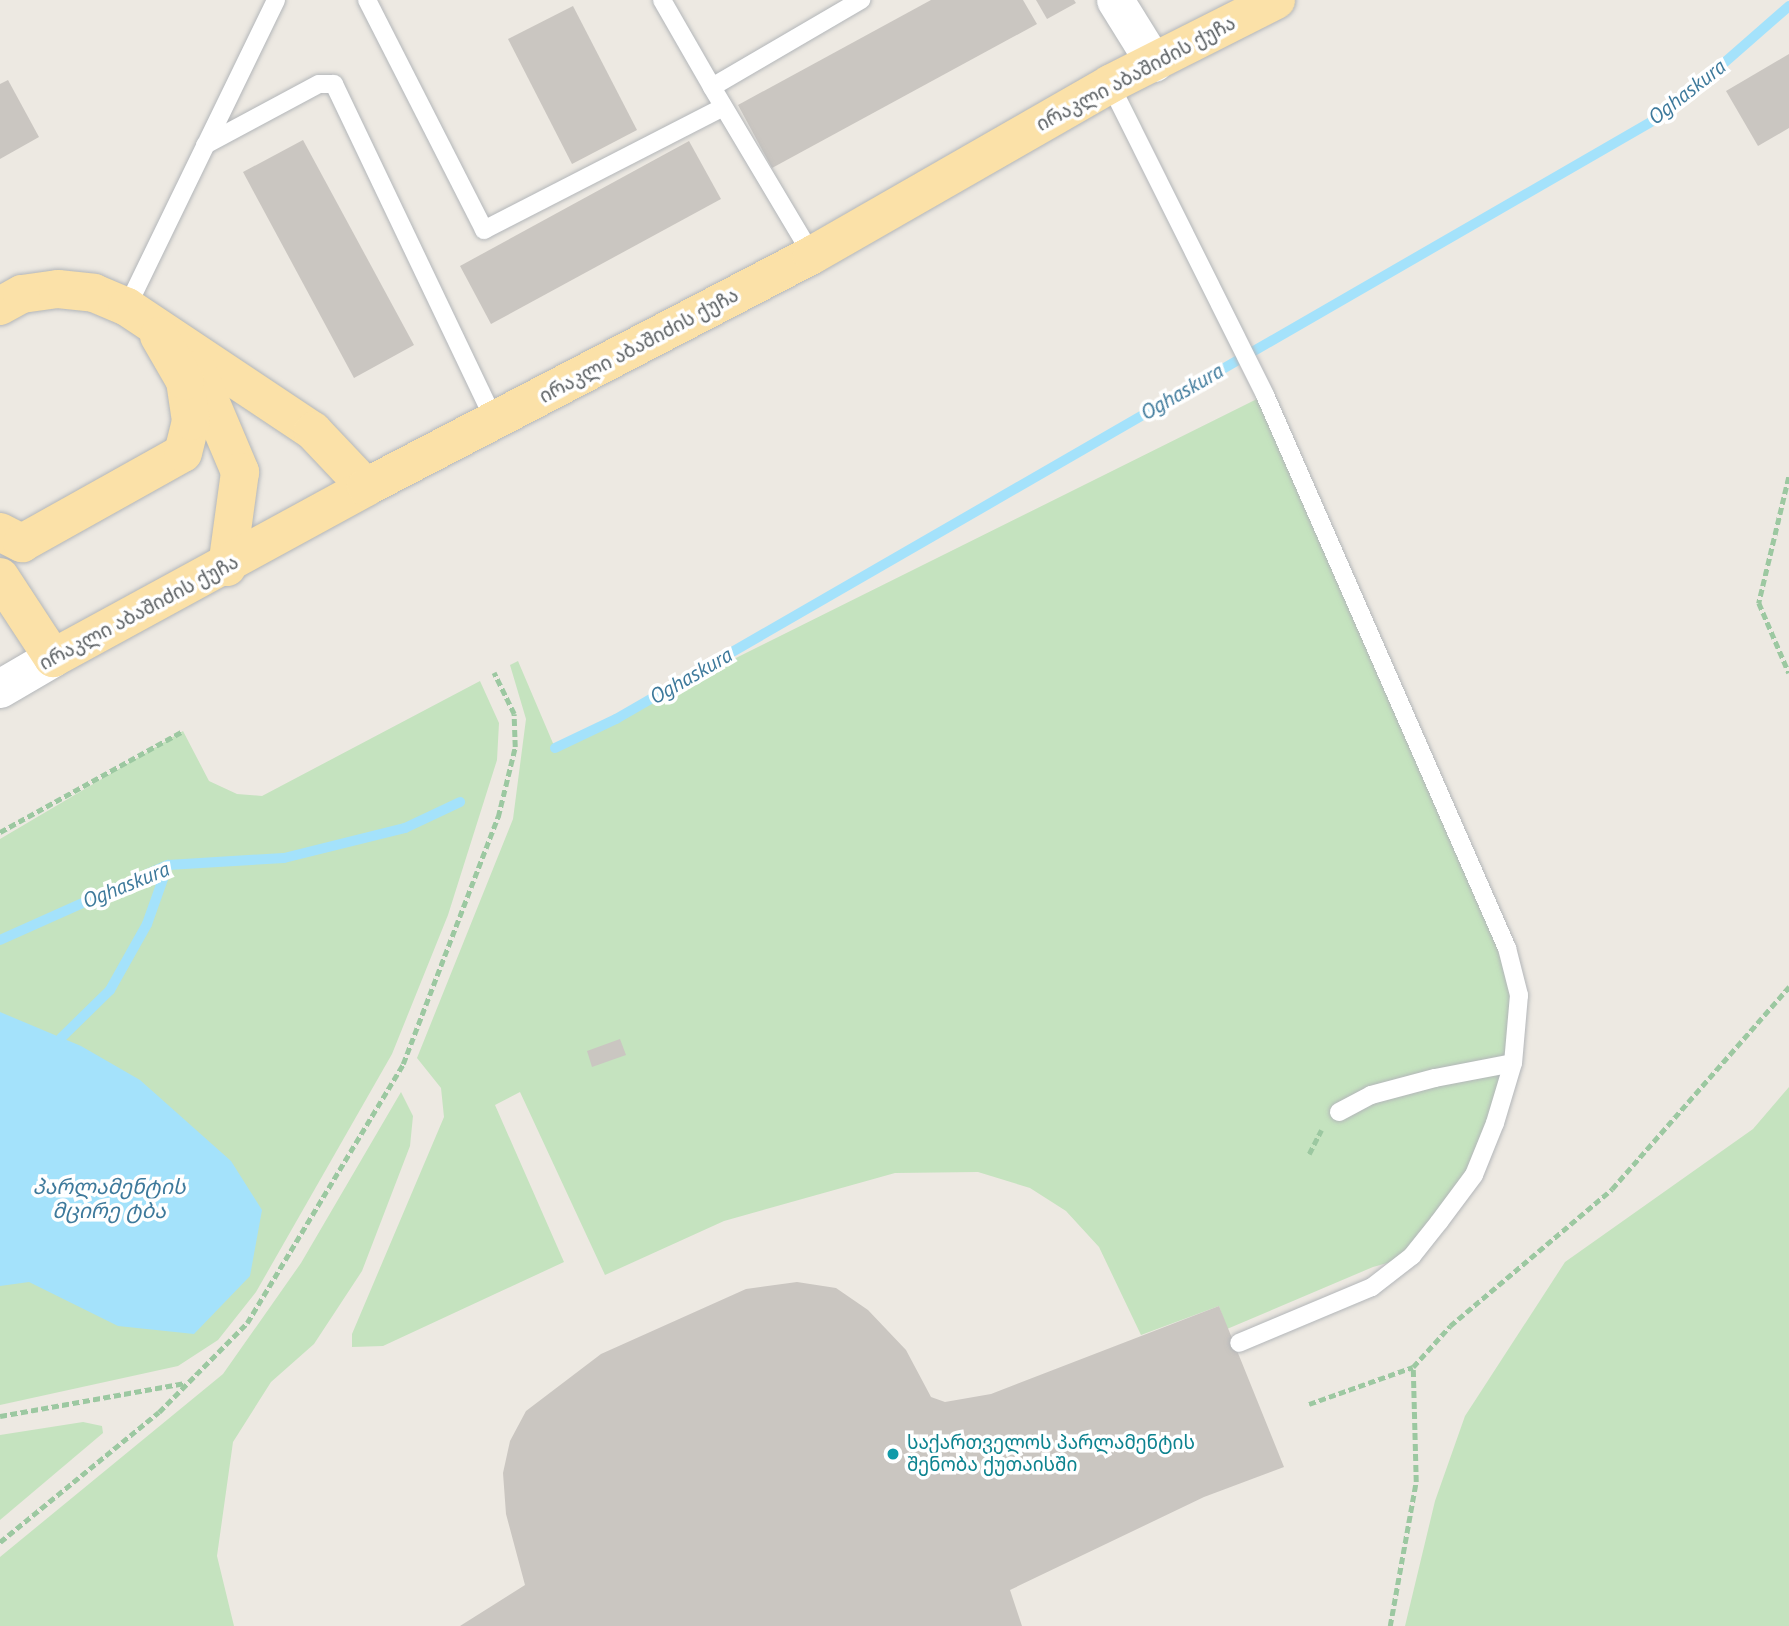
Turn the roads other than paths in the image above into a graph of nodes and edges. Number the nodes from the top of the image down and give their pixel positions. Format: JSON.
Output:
{"nodes":[{"id":1,"x":276,"y":0,"type":"edge"},
{"id":2,"x":367,"y":0,"type":"edge"},
{"id":3,"x":662,"y":0,"type":"edge"},
{"id":4,"x":861,"y":0,"type":"edge"},
{"id":5,"x":1115,"y":0,"type":"edge"},
{"id":6,"x":1276,"y":0,"type":"edge"},
{"id":7,"x":1154,"y":63,"type":"junction"},
{"id":8,"x":1110,"y":85,"type":"junction"},
{"id":9,"x":712,"y":87,"type":"junction"},
{"id":10,"x":723,"y":107,"type":"junction"},
{"id":11,"x":205,"y":145,"type":"junction"},
{"id":12,"x":812,"y":255,"type":"junction"},
{"id":13,"x":7,"y":298,"type":"edge"},
{"id":14,"x":134,"y":312,"type":"junction"},
{"id":15,"x":189,"y":352,"type":"junction"},
{"id":16,"x":496,"y":423,"type":"junction"},
{"id":17,"x":366,"y":487,"type":"junction"},
{"id":18,"x":0,"y":532,"type":"edge"},
{"id":19,"x":227,"y":567,"type":"junction"},
{"id":20,"x":0,"y":578,"type":"edge"},
{"id":21,"x":53,"y":658,"type":"junction"},
{"id":22,"x":0,"y":689,"type":"edge"},
{"id":23,"x":1513,"y":1063,"type":"junction"},
{"id":24,"x":1339,"y":1112,"type":"dead end"},
{"id":25,"x":1240,"y":1343,"type":"dead end"}],
"edges":[{"from":1,"to":11,"type":"lane"},
{"from":2,"to":10,"type":"lane"},
{"from":3,"to":9,"type":"lane"},
{"from":4,"to":9,"type":"lane"},
{"from":5,"to":7,"type":"street"},
{"from":6,"to":7,"type":"main road","name":"ირაკლი აბაშიძის ქუჩა"},
{"from":7,"to":8,"type":"main road","name":"ირაკლი აბაშიძის ქუჩა"},
{"from":8,"to":12,"type":"main road","name":"ირაკლი აბაშიძის ქუჩა"},
{"from":8,"to":23,"type":"lane"},
{"from":9,"to":10,"type":"lane"},
{"from":10,"to":12,"type":"lane"},
{"from":11,"to":14,"type":"lane"},
{"from":11,"to":16,"type":"lane"},
{"from":12,"to":16,"type":"main road","name":"ირაკლი აბაშიძის ქუჩა"},
{"from":13,"to":14,"type":"main road"},
{"from":14,"to":15,"type":"main road"},
{"from":14,"to":18,"type":"main road"},
{"from":15,"to":17,"type":"main road"},
{"from":15,"to":19,"type":"main road"},
{"from":16,"to":17,"type":"main road","name":"ირაკლი აბაშიძის ქუჩა"},
{"from":17,"to":19,"type":"main road","name":"ირაკლი აბაშიძის ქუჩა"},
{"from":19,"to":21,"type":"main road","name":"ირაკლი აბაშიძის ქუჩა"},
{"from":20,"to":21,"type":"main road"},
{"from":21,"to":22,"type":"main road","name":"ირაკლი აბაშიძის ქუჩა"},
{"from":23,"to":24,"type":"lane"},
{"from":23,"to":25,"type":"lane"}]}
